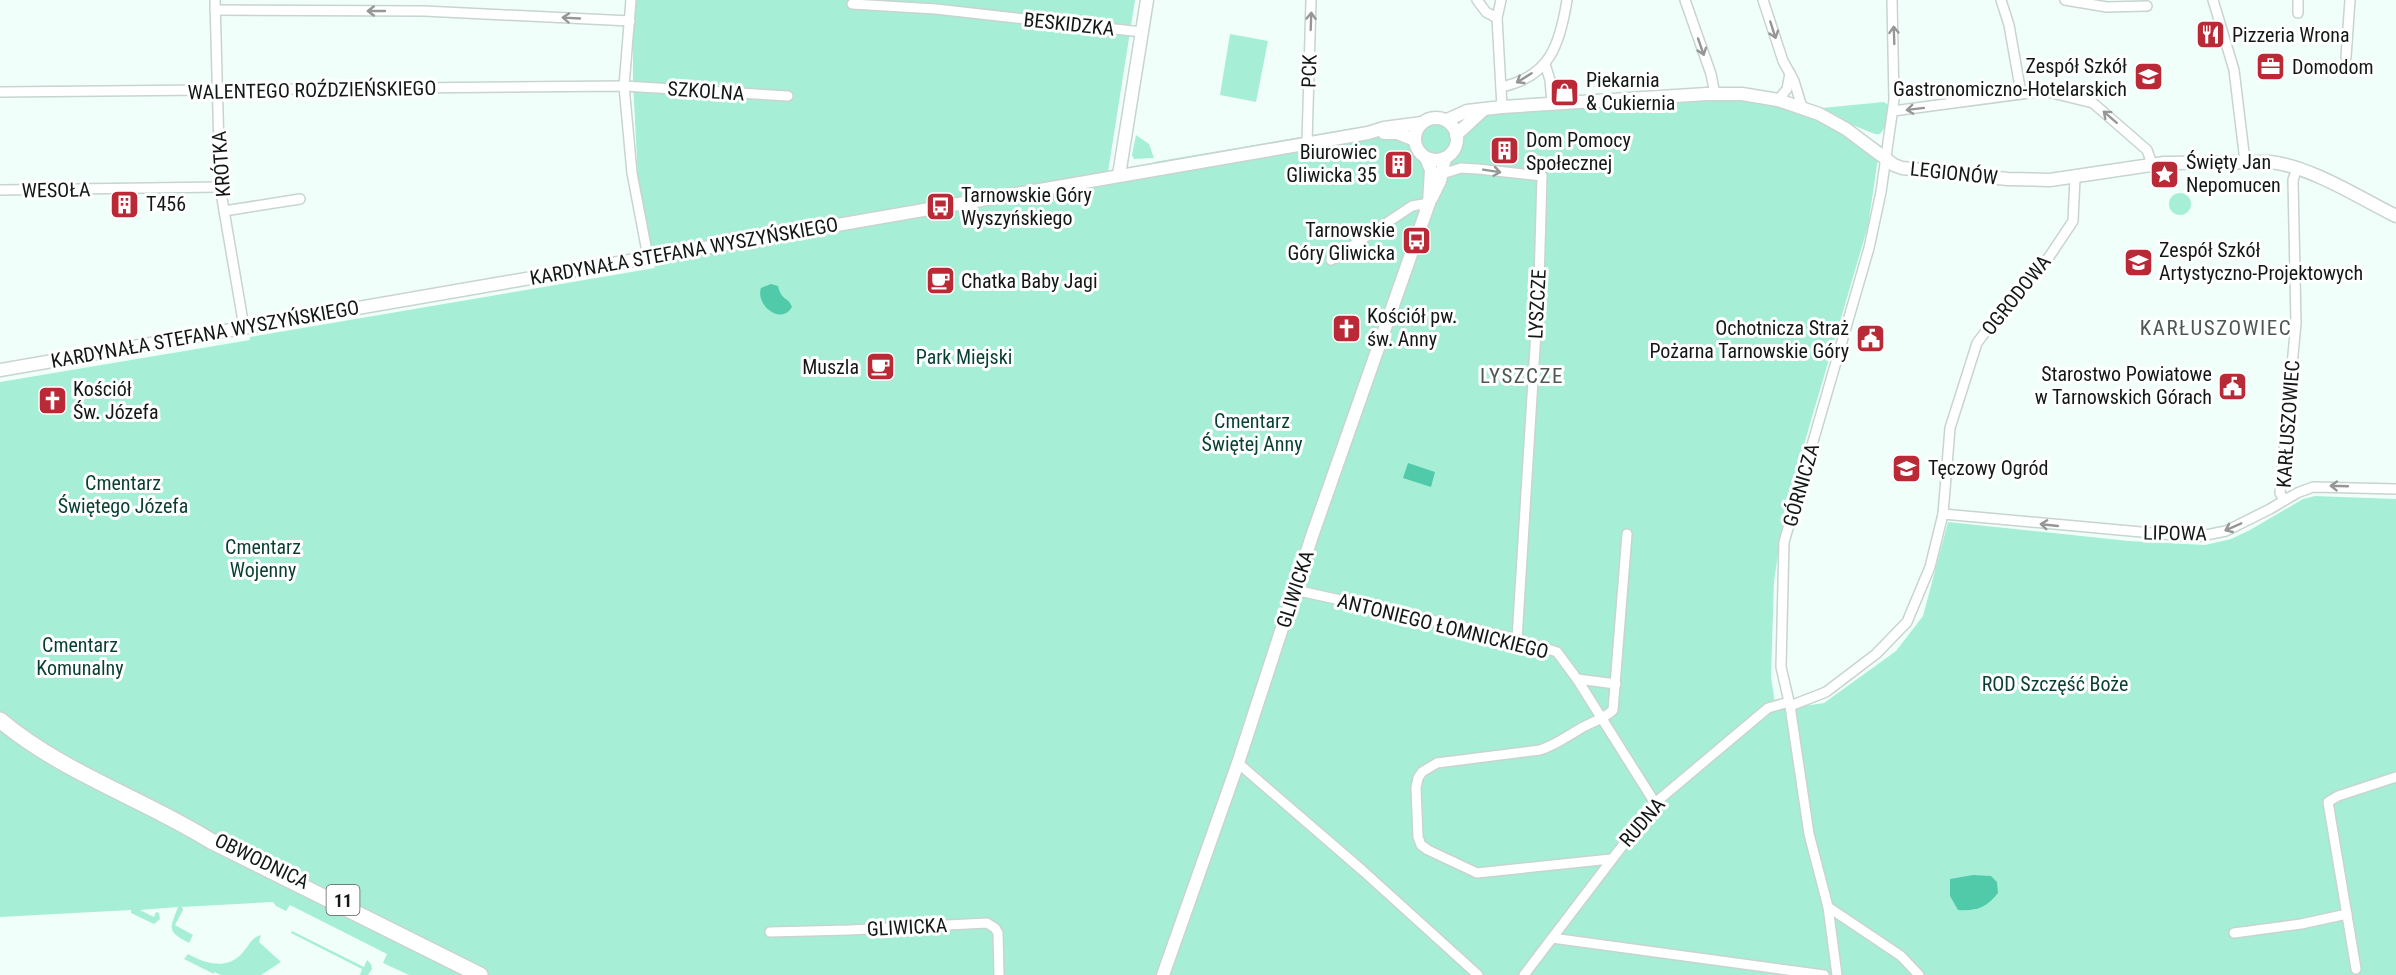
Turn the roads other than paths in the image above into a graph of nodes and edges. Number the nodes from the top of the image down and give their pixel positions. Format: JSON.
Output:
{"nodes":[{"id":1,"x":632,"y":0,"type":"edge"},
{"id":2,"x":1147,"y":0,"type":"edge"},
{"id":3,"x":1311,"y":0,"type":"edge"},
{"id":4,"x":1477,"y":0,"type":"edge"},
{"id":5,"x":1501,"y":0,"type":"edge"},
{"id":6,"x":1567,"y":0,"type":"edge"},
{"id":7,"x":1685,"y":0,"type":"edge"},
{"id":8,"x":1763,"y":0,"type":"edge"},
{"id":9,"x":1892,"y":0,"type":"edge"},
{"id":10,"x":2001,"y":0,"type":"edge"},
{"id":11,"x":2065,"y":0,"type":"edge"},
{"id":12,"x":2213,"y":0,"type":"edge"},
{"id":13,"x":2298,"y":0,"type":"edge"},
{"id":14,"x":2350,"y":0,"type":"edge"},
{"id":15,"x":852,"y":4,"type":"dead end"},
{"id":16,"x":215,"y":5,"type":"edge"},
{"id":17,"x":2146,"y":6,"type":"dead end"},
{"id":18,"x":2298,"y":14,"type":"dead end"},
{"id":19,"x":1497,"y":18,"type":"junction"},
{"id":20,"x":630,"y":21,"type":"junction"},
{"id":21,"x":1142,"y":32,"type":"junction"},
{"id":22,"x":2346,"y":57,"type":"dead end"},
{"id":23,"x":1545,"y":64,"type":"junction"},
{"id":24,"x":1790,"y":73,"type":"junction"},
{"id":25,"x":624,"y":86,"type":"junction"},
{"id":26,"x":1501,"y":87,"type":"junction"},
{"id":27,"x":217,"y":91,"type":"junction"},
{"id":28,"x":0,"y":92,"type":"edge"},
{"id":29,"x":2021,"y":93,"type":"junction"},
{"id":30,"x":1715,"y":94,"type":"junction"},
{"id":31,"x":788,"y":96,"type":"dead end"},
{"id":32,"x":1778,"y":100,"type":"junction"},
{"id":33,"x":1552,"y":104,"type":"junction"},
{"id":34,"x":1502,"y":107,"type":"junction"},
{"id":35,"x":1802,"y":107,"type":"junction"},
{"id":36,"x":1483,"y":110,"type":"junction"},
{"id":37,"x":1893,"y":111,"type":"junction"},
{"id":38,"x":1447,"y":120,"type":"junction"},
{"id":39,"x":1422,"y":123,"type":"junction"},
{"id":40,"x":1368,"y":133,"type":"junction"},
{"id":41,"x":1456,"y":135,"type":"junction"},
{"id":42,"x":1415,"y":140,"type":"junction"},
{"id":43,"x":1307,"y":143,"type":"junction"},
{"id":44,"x":1426,"y":158,"type":"junction"},
{"id":45,"x":1445,"y":158,"type":"junction"},
{"id":46,"x":1886,"y":159,"type":"junction"},
{"id":47,"x":2245,"y":161,"type":"junction"},
{"id":48,"x":2152,"y":164,"type":"junction"},
{"id":49,"x":2297,"y":168,"type":"junction"},
{"id":50,"x":1442,"y":174,"type":"junction"},
{"id":51,"x":1119,"y":175,"type":"junction"},
{"id":52,"x":2075,"y":178,"type":"junction"},
{"id":53,"x":220,"y":187,"type":"junction"},
{"id":54,"x":0,"y":190,"type":"edge"},
{"id":55,"x":300,"y":199,"type":"dead end"},
{"id":56,"x":1429,"y":203,"type":"junction"},
{"id":57,"x":224,"y":210,"type":"junction"},
{"id":58,"x":2396,"y":216,"type":"edge"},
{"id":59,"x":648,"y":257,"type":"junction"},
{"id":60,"x":1331,"y":260,"type":"dead end"},
{"id":61,"x":244,"y":327,"type":"junction"},
{"id":62,"x":0,"y":370,"type":"edge"},
{"id":63,"x":2396,"y":489,"type":"edge"},
{"id":64,"x":2284,"y":500,"type":"junction"},
{"id":65,"x":1943,"y":514,"type":"junction"},
{"id":66,"x":1626,"y":534,"type":"dead end"},
{"id":67,"x":1295,"y":590,"type":"junction"},
{"id":68,"x":1517,"y":639,"type":"junction"},
{"id":69,"x":1577,"y":679,"type":"junction"},
{"id":70,"x":1616,"y":684,"type":"junction"},
{"id":71,"x":1790,"y":704,"type":"junction"},
{"id":72,"x":1601,"y":718,"type":"junction"},
{"id":73,"x":0,"y":720,"type":"edge"},
{"id":74,"x":1238,"y":763,"type":"junction"},
{"id":75,"x":2396,"y":777,"type":"edge"},
{"id":76,"x":1655,"y":803,"type":"junction"},
{"id":77,"x":192,"y":829,"type":"junction"},
{"id":78,"x":1611,"y":859,"type":"junction"},
{"id":79,"x":1828,"y":908,"type":"junction"},
{"id":80,"x":2347,"y":914,"type":"junction"},
{"id":81,"x":770,"y":932,"type":"dead end"},
{"id":82,"x":2234,"y":933,"type":"dead end"},
{"id":83,"x":1552,"y":938,"type":"junction"},
{"id":84,"x":2356,"y":969,"type":"dead end"},
{"id":85,"x":480,"y":975,"type":"edge"},
{"id":86,"x":494,"y":975,"type":"edge"},
{"id":87,"x":999,"y":975,"type":"edge"},
{"id":88,"x":1163,"y":975,"type":"edge"},
{"id":89,"x":1478,"y":975,"type":"edge"},
{"id":90,"x":1524,"y":975,"type":"edge"},
{"id":91,"x":1824,"y":975,"type":"edge"},
{"id":92,"x":1837,"y":975,"type":"edge"},
{"id":93,"x":1919,"y":975,"type":"edge"}],
"edges":[{"from":1,"to":20,"type":"street"},
{"from":2,"to":21,"type":"street"},
{"from":43,"to":3,"type":"street","name":"PCK","one_way":true},
{"from":4,"to":19,"type":"street"},
{"from":5,"to":19,"type":"street"},
{"from":6,"to":23,"type":"street"},
{"from":7,"to":30,"type":"street","one_way":true},
{"from":8,"to":24,"type":"street","one_way":true},
{"from":37,"to":9,"type":"street","name":"GÓRNICZA","one_way":true},
{"from":10,"to":29,"type":"street"},
{"from":11,"to":17,"type":"street"},
{"from":12,"to":47,"type":"street"},
{"from":13,"to":18,"type":"street"},
{"from":14,"to":22,"type":"street"},
{"from":15,"to":21,"type":"street","name":"BESKIDZKA"},
{"from":20,"to":16,"type":"street","one_way":true},
{"from":16,"to":27,"type":"street","name":"KRÓTKA"},
{"from":19,"to":26,"type":"street"},
{"from":20,"to":25,"type":"street"},
{"from":21,"to":51,"type":"street"},
{"from":23,"to":26,"type":"street","one_way":true},
{"from":23,"to":33,"type":"street"},
{"from":24,"to":32,"type":"street"},
{"from":24,"to":35,"type":"street"},
{"from":25,"to":27,"type":"street","name":"WALENTEGO ROŹDZIEŃSKIEGO"},
{"from":25,"to":31,"type":"street","name":"SZKOLNA"},
{"from":25,"to":59,"type":"street"},
{"from":26,"to":34,"type":"street"},
{"from":27,"to":28,"type":"street","name":"WALENTEGO ROŹDZIEŃSKIEGO"},
{"from":27,"to":53,"type":"street","name":"KRÓTKA"},
{"from":29,"to":37,"type":"street","one_way":true},
{"from":48,"to":29,"type":"street","one_way":true},
{"from":30,"to":32,"type":"street","name":"LEGIONÓW"},
{"from":30,"to":33,"type":"street","name":"LEGIONÓW"},
{"from":32,"to":35,"type":"street","name":"LEGIONÓW"},
{"from":33,"to":34,"type":"street","name":"LEGIONÓW"},
{"from":34,"to":36,"type":"street","name":"LEGIONÓW"},
{"from":35,"to":46,"type":"street","name":"LEGIONÓW"},
{"from":36,"to":38,"type":"street","name":"LEGIONÓW"},
{"from":36,"to":41,"type":"street"},
{"from":37,"to":46,"type":"street","name":"GÓRNICZA"},
{"from":38,"to":39,"type":"street"},
{"from":38,"to":41,"type":"street"},
{"from":39,"to":40,"type":"street","name":"KARDYNAŁA STEFANA WYSZYŃSKIEGO"},
{"from":39,"to":42,"type":"street"},
{"from":40,"to":42,"type":"street","name":"KARDYNAŁA STEFANA WYSZYŃSKIEGO"},
{"from":40,"to":43,"type":"street","name":"KARDYNAŁA STEFANA WYSZYŃSKIEGO"},
{"from":41,"to":45,"type":"street"},
{"from":42,"to":44,"type":"street"},
{"from":43,"to":51,"type":"street","name":"KARDYNAŁA STEFANA WYSZYŃSKIEGO"},
{"from":44,"to":45,"type":"street"},
{"from":44,"to":56,"type":"street","name":"GLIWICKA"},
{"from":45,"to":50,"type":"street","name":"GLIWICKA"},
{"from":46,"to":52,"type":"street","name":"LEGIONÓW"},
{"from":46,"to":71,"type":"street","name":"GÓRNICZA"},
{"from":47,"to":48,"type":"street","name":"LEGIONÓW"},
{"from":47,"to":49,"type":"street","name":"LEGIONÓW"},
{"from":48,"to":52,"type":"street","name":"LEGIONÓW"},
{"from":49,"to":58,"type":"street","name":"LEGIONÓW"},
{"from":49,"to":64,"type":"street","name":"KARŁUSZOWIEC"},
{"from":50,"to":56,"type":"street","name":"GLIWICKA"},
{"from":50,"to":68,"type":"street","name":"LYSZCZE","one_way":true},
{"from":51,"to":59,"type":"street","name":"KARDYNAŁA STEFANA WYSZYŃSKIEGO"},
{"from":52,"to":65,"type":"street","name":"OGRODOWA"},
{"from":53,"to":54,"type":"street","name":"WESOŁA"},
{"from":53,"to":57,"type":"street","name":"KRÓTKA"},
{"from":55,"to":57,"type":"street"},
{"from":56,"to":60,"type":"street"},
{"from":56,"to":67,"type":"street","name":"GLIWICKA"},
{"from":57,"to":61,"type":"street","name":"KRÓTKA"},
{"from":59,"to":61,"type":"street","name":"KARDYNAŁA STEFANA WYSZYŃSKIEGO"},
{"from":61,"to":62,"type":"street","name":"KARDYNAŁA STEFANA WYSZYŃSKIEGO"},
{"from":63,"to":64,"type":"street","name":"LIPOWA","one_way":true},
{"from":64,"to":65,"type":"street","name":"LIPOWA","one_way":true},
{"from":65,"to":71,"type":"street","name":"OGRODOWA"},
{"from":66,"to":70,"type":"street"},
{"from":67,"to":68,"type":"street","name":"ANTONIEGO ŁOMNICKIEGO"},
{"from":67,"to":74,"type":"street","name":"GLIWICKA"},
{"from":68,"to":69,"type":"street","name":"ANTONIEGO ŁOMNICKIEGO"},
{"from":69,"to":70,"type":"street"},
{"from":69,"to":72,"type":"street","name":"ANTONIEGO ŁOMNICKIEGO"},
{"from":70,"to":72,"type":"street"},
{"from":71,"to":76,"type":"street","name":"RUDNA"},
{"from":71,"to":79,"type":"street","name":"GÓRNICZA"},
{"from":72,"to":76,"type":"street","name":"ANTONIEGO ŁOMNICKIEGO"},
{"from":72,"to":78,"type":"street"},
{"from":73,"to":77,"type":"highway","name":"OBWODNICA","number":"11"},
{"from":74,"to":88,"type":"street","name":"GLIWICKA"},
{"from":74,"to":89,"type":"street"},
{"from":75,"to":80,"type":"street"},
{"from":76,"to":78,"type":"street","name":"RUDNA"},
{"from":77,"to":85,"type":"highway","name":"OBWODNICA","number":"11"},
{"from":77,"to":86,"type":"highway","name":"OBWODNICA","number":"11"},
{"from":78,"to":83,"type":"street","name":"RUDNA"},
{"from":79,"to":92,"type":"street","name":"GÓRNICZA"},
{"from":79,"to":93,"type":"street"},
{"from":80,"to":82,"type":"street"},
{"from":80,"to":84,"type":"street"},
{"from":81,"to":87,"type":"street","name":"GLIWICKA"},
{"from":83,"to":90,"type":"street","name":"RUDNA"},
{"from":83,"to":91,"type":"street"}]}
